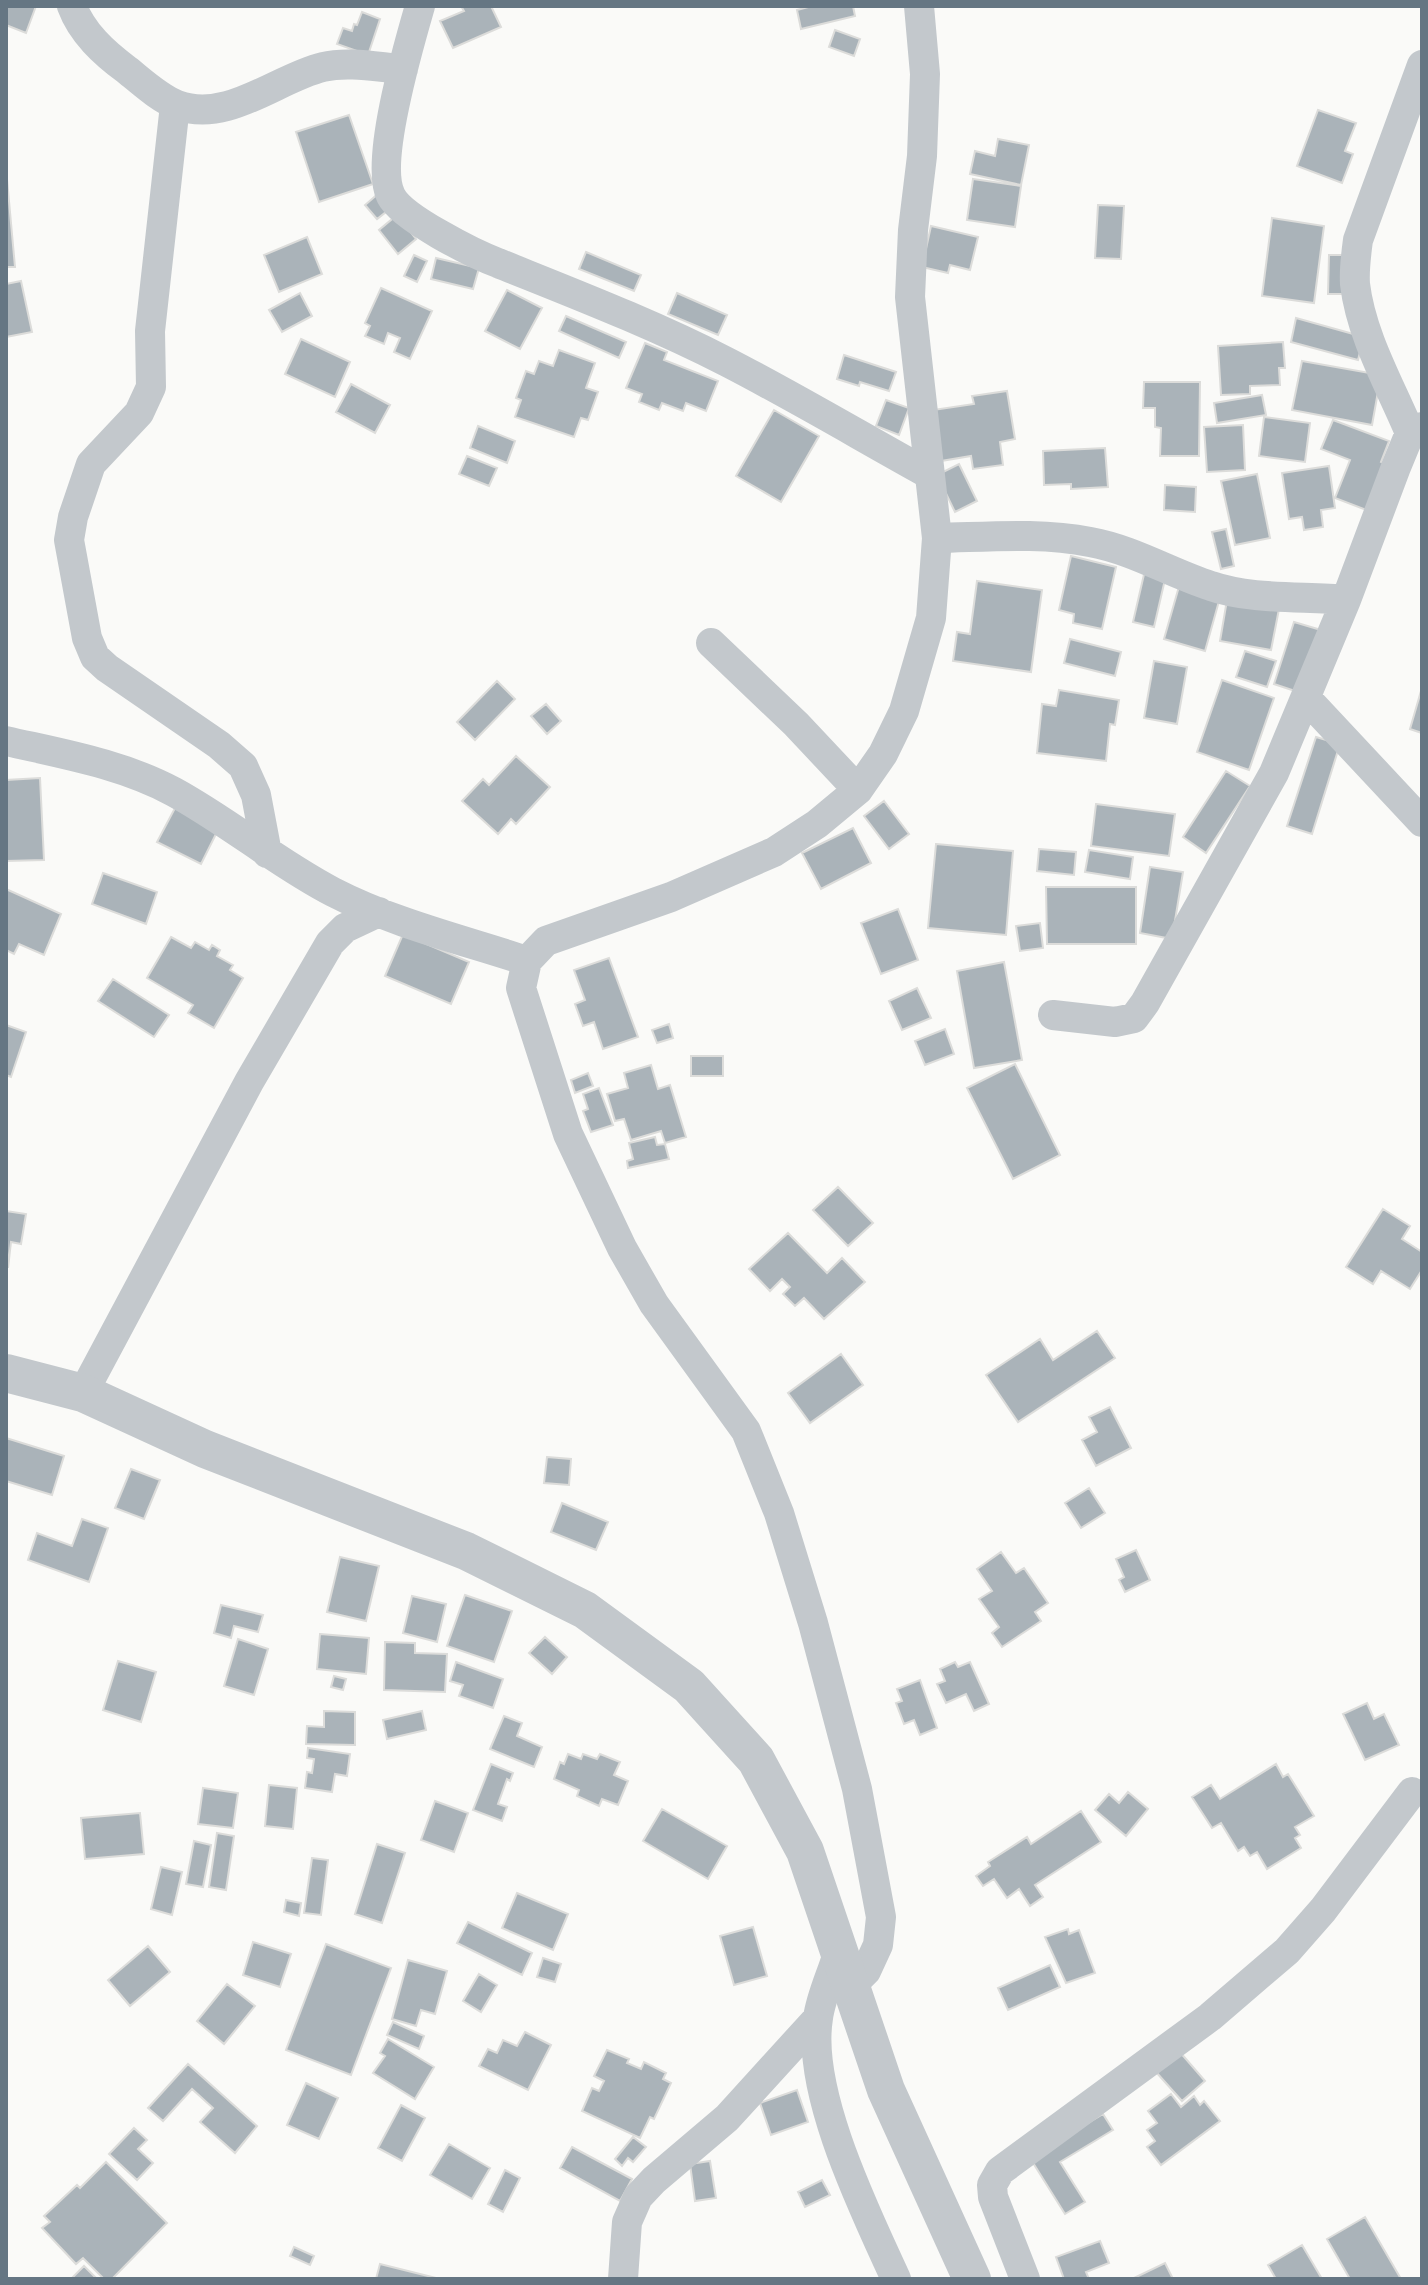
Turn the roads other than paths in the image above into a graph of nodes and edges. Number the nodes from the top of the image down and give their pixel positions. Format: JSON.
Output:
{"nodes":[{"id":1,"x":72,"y":6,"type":"edge"},
{"id":2,"x":420,"y":6,"type":"edge"},
{"id":3,"x":919,"y":6,"type":"edge"},
{"id":4,"x":1422,"y":65,"type":"edge"},
{"id":5,"x":403,"y":69,"type":"junction"},
{"id":6,"x":175,"y":105,"type":"junction"},
{"id":7,"x":1416,"y":430,"type":"edge"},
{"id":8,"x":929,"y":474,"type":"junction"},
{"id":9,"x":937,"y":538,"type":"junction"},
{"id":10,"x":1346,"y":600,"type":"junction"},
{"id":11,"x":711,"y":643,"type":"dead end"},
{"id":12,"x":1306,"y":698,"type":"junction"},
{"id":13,"x":6,"y":741,"type":"edge"},
{"id":14,"x":858,"y":790,"type":"junction"},
{"id":15,"x":1422,"y":822,"type":"edge"},
{"id":16,"x":267,"y":853,"type":"junction"},
{"id":17,"x":379,"y":912,"type":"junction"},
{"id":18,"x":527,"y":961,"type":"junction"},
{"id":19,"x":1053,"y":1015,"type":"dead end"},
{"id":20,"x":6,"y":1373,"type":"edge"},
{"id":21,"x":83,"y":1393,"type":"junction"},
{"id":22,"x":1412,"y":1792,"type":"dead end"},
{"id":23,"x":845,"y":1970,"type":"junction"},
{"id":24,"x":818,"y":2018,"type":"junction"},
{"id":25,"x":623,"y":2279,"type":"edge"},
{"id":26,"x":896,"y":2279,"type":"edge"},
{"id":27,"x":972,"y":2279,"type":"edge"},
{"id":28,"x":1025,"y":2279,"type":"edge"}],
"edges":[{"from":1,"to":6,"type":"street"},
{"from":2,"to":5,"type":"street"},
{"from":3,"to":8,"type":"street"},
{"from":4,"to":7,"type":"street"},
{"from":5,"to":6,"type":"street"},
{"from":5,"to":8,"type":"street"},
{"from":6,"to":16,"type":"street"},
{"from":7,"to":10,"type":"street"},
{"from":8,"to":9,"type":"street"},
{"from":9,"to":10,"type":"street"},
{"from":9,"to":14,"type":"street"},
{"from":10,"to":12,"type":"street"},
{"from":11,"to":14,"type":"street"},
{"from":12,"to":15,"type":"street"},
{"from":12,"to":19,"type":"street"},
{"from":13,"to":16,"type":"street"},
{"from":14,"to":18,"type":"street"},
{"from":16,"to":17,"type":"street"},
{"from":17,"to":18,"type":"street"},
{"from":17,"to":21,"type":"street"},
{"from":18,"to":23,"type":"street"},
{"from":20,"to":21,"type":"street"},
{"from":21,"to":23,"type":"street"},
{"from":22,"to":28,"type":"street"},
{"from":23,"to":24,"type":"street"},
{"from":23,"to":27,"type":"street"},
{"from":24,"to":25,"type":"street"},
{"from":24,"to":26,"type":"street"}]}
